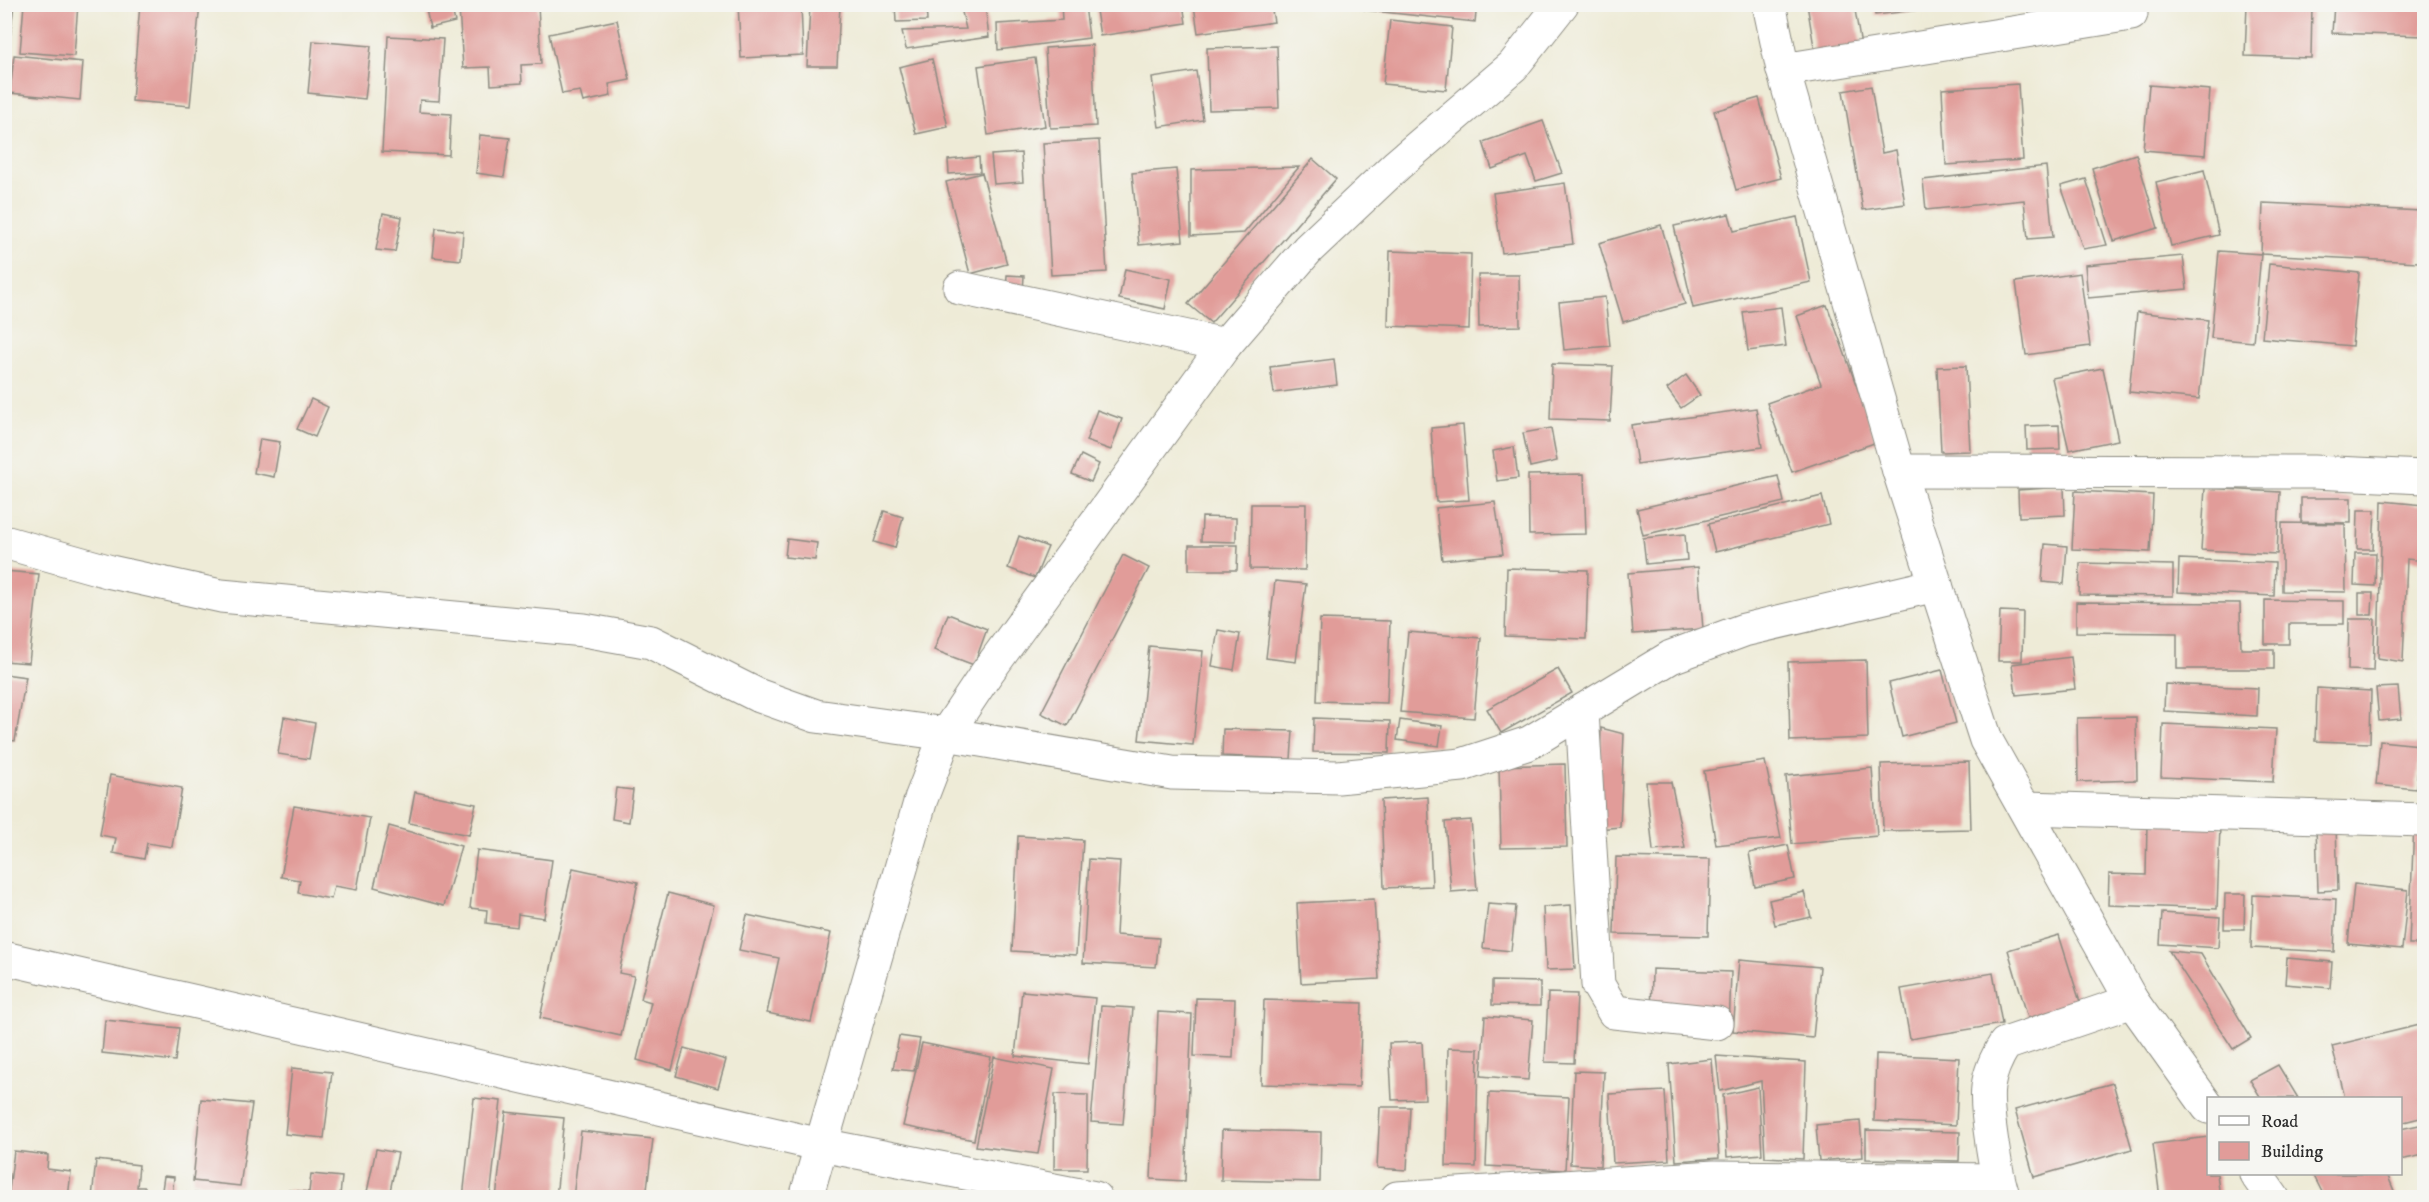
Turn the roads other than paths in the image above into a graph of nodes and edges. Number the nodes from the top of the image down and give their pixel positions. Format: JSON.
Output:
{"nodes":[{"id":1,"x":1562,"y":4,"type":"edge"},
{"id":2,"x":1769,"y":4,"type":"edge"},
{"id":3,"x":2131,"y":14,"type":"dead end"},
{"id":4,"x":1784,"y":70,"type":"junction"},
{"id":5,"x":960,"y":288,"type":"dead end"},
{"id":6,"x":1226,"y":345,"type":"junction"},
{"id":7,"x":1899,"y":471,"type":"junction"},
{"id":8,"x":2424,"y":477,"type":"edge"},
{"id":9,"x":4,"y":542,"type":"edge"},
{"id":10,"x":1936,"y":585,"type":"junction"},
{"id":11,"x":1582,"y":711,"type":"junction"},
{"id":12,"x":946,"y":734,"type":"junction"},
{"id":13,"x":2026,"y":808,"type":"junction"},
{"id":14,"x":2424,"y":820,"type":"edge"},
{"id":15,"x":4,"y":958,"type":"edge"},
{"id":16,"x":2132,"y":1001,"type":"junction"},
{"id":17,"x":1717,"y":1023,"type":"dead end"},
{"id":18,"x":2207,"y":1106,"type":"edge"},
{"id":19,"x":821,"y":1145,"type":"junction"},
{"id":20,"x":2257,"y":1175,"type":"edge"},
{"id":21,"x":2000,"y":1189,"type":"edge"},
{"id":22,"x":806,"y":1197,"type":"edge"},
{"id":23,"x":1095,"y":1197,"type":"edge"},
{"id":24,"x":1397,"y":1197,"type":"edge"},
{"id":25,"x":2273,"y":1197,"type":"edge"}],
"edges":[{"from":1,"to":6,"type":"street"},
{"from":2,"to":4,"type":"street"},
{"from":3,"to":4,"type":"street"},
{"from":4,"to":7,"type":"street"},
{"from":5,"to":6,"type":"street"},
{"from":6,"to":12,"type":"street"},
{"from":7,"to":8,"type":"street"},
{"from":7,"to":10,"type":"street"},
{"from":9,"to":12,"type":"street"},
{"from":10,"to":11,"type":"street"},
{"from":10,"to":13,"type":"street"},
{"from":11,"to":12,"type":"street"},
{"from":11,"to":17,"type":"street"},
{"from":12,"to":19,"type":"street"},
{"from":13,"to":14,"type":"street"},
{"from":13,"to":16,"type":"street"},
{"from":15,"to":19,"type":"street"},
{"from":16,"to":18,"type":"street"},
{"from":16,"to":21,"type":"street"},
{"from":19,"to":22,"type":"street"},
{"from":19,"to":23,"type":"street"},
{"from":20,"to":25,"type":"street"},
{"from":21,"to":24,"type":"street"}]}
